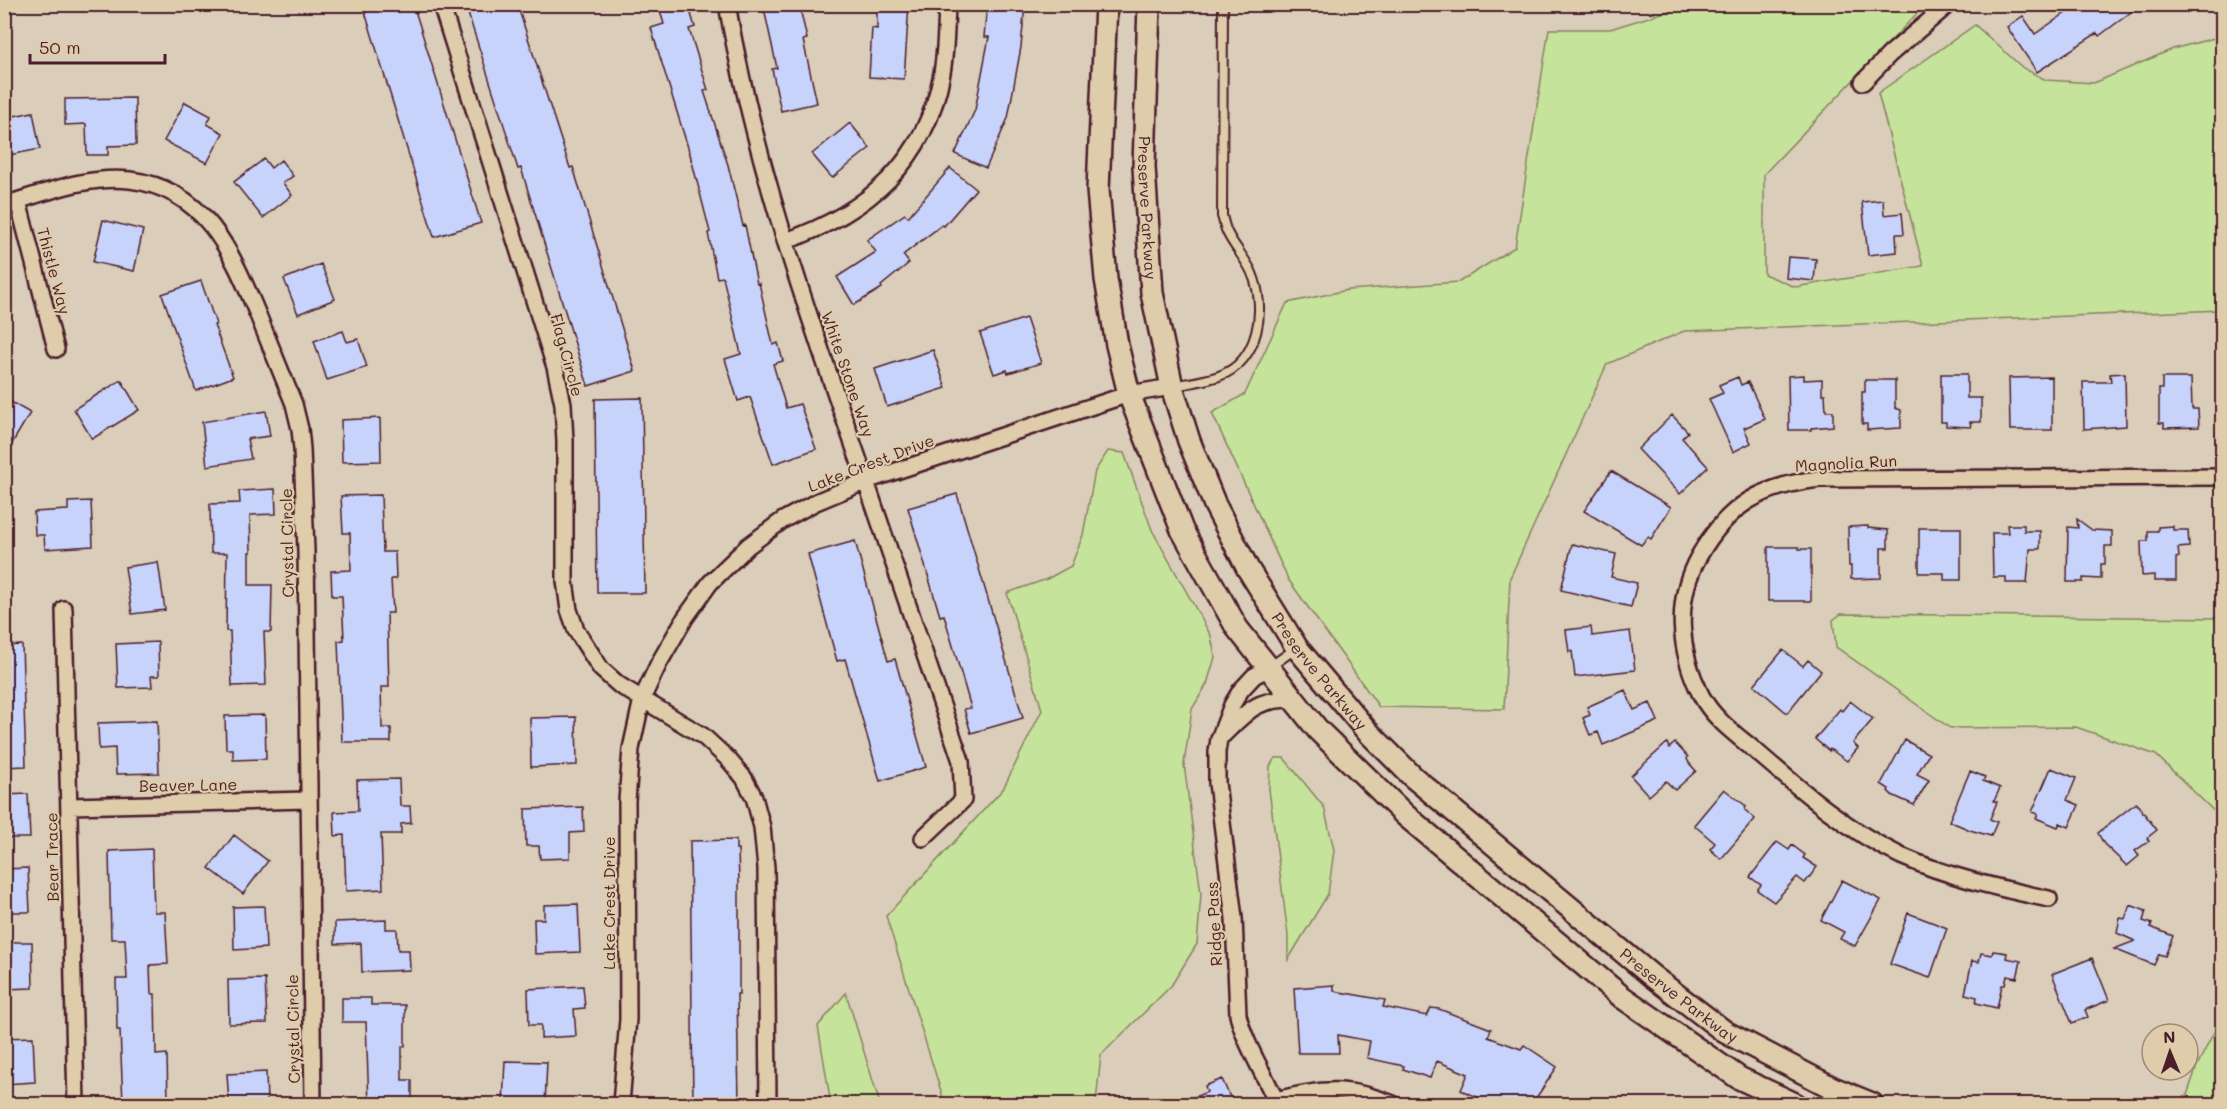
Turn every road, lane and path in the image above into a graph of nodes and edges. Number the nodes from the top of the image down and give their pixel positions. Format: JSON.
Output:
{"nodes":[{"id":1,"x":441,"y":4,"type":"edge"},
{"id":2,"x":727,"y":4,"type":"edge"},
{"id":3,"x":947,"y":4,"type":"edge"},
{"id":4,"x":1106,"y":4,"type":"edge"},
{"id":5,"x":1149,"y":4,"type":"edge"},
{"id":6,"x":1223,"y":4,"type":"edge"},
{"id":7,"x":1949,"y":4,"type":"edge"},
{"id":8,"x":1863,"y":82,"type":"dead end"},
{"id":9,"x":11,"y":203,"type":"edge"},
{"id":10,"x":786,"y":241,"type":"junction"},
{"id":11,"x":56,"y":349,"type":"dead end"},
{"id":12,"x":1172,"y":387,"type":"junction"},
{"id":13,"x":1129,"y":394,"type":"junction"},
{"id":14,"x":2223,"y":477,"type":"edge"},
{"id":15,"x":866,"y":481,"type":"junction"},
{"id":16,"x":64,"y":609,"type":"dead end"},
{"id":17,"x":1297,"y":648,"type":"junction"},
{"id":18,"x":1269,"y":668,"type":"junction"},
{"id":19,"x":642,"y":699,"type":"junction"},
{"id":20,"x":1294,"y":699,"type":"junction"},
{"id":21,"x":1219,"y":739,"type":"junction"},
{"id":22,"x":308,"y":800,"type":"junction"},
{"id":23,"x":69,"y":806,"type":"junction"},
{"id":24,"x":923,"y":838,"type":"dead end"},
{"id":25,"x":2049,"y":899,"type":"dead end"},
{"id":26,"x":1276,"y":1102,"type":"edge"},
{"id":27,"x":75,"y":1104,"type":"edge"},
{"id":28,"x":313,"y":1104,"type":"edge"},
{"id":29,"x":621,"y":1104,"type":"edge"},
{"id":30,"x":768,"y":1104,"type":"edge"},
{"id":31,"x":1393,"y":1104,"type":"edge"},
{"id":32,"x":1795,"y":1104,"type":"edge"},
{"id":33,"x":1872,"y":1104,"type":"edge"}],
"edges":[{"from":1,"to":19,"type":"street","name":"Flag Circle"},
{"from":2,"to":10,"type":"street","name":"White Stone Way"},
{"from":3,"to":10,"type":"street"},
{"from":4,"to":13,"type":"street","name":"Preserve Parkway"},
{"from":5,"to":12,"type":"street","name":"Preserve Parkway"},
{"from":6,"to":12,"type":"lane"},
{"from":7,"to":8,"type":"street"},
{"from":9,"to":11,"type":"street","name":"Thistle Way"},
{"from":9,"to":22,"type":"street","name":"Crystal Circle"},
{"from":10,"to":15,"type":"street","name":"White Stone Way"},
{"from":12,"to":13,"type":"street","name":"Lake Crest Drive"},
{"from":12,"to":17,"type":"street","name":"Preserve Parkway"},
{"from":13,"to":15,"type":"street","name":"Lake Crest Drive"},
{"from":13,"to":18,"type":"street","name":"Preserve Parkway"},
{"from":14,"to":25,"type":"street","name":"Magnolia Run"},
{"from":15,"to":19,"type":"street","name":"Lake Crest Drive"},
{"from":15,"to":24,"type":"street","name":"White Stone Way"},
{"from":16,"to":23,"type":"street","name":"Bear Trace"},
{"from":17,"to":18,"type":"lane"},
{"from":17,"to":33,"type":"street","name":"Preserve Parkway"},
{"from":18,"to":20,"type":"street","name":"Preserve Parkway"},
{"from":18,"to":21,"type":"street","name":"Ridge Pass"},
{"from":19,"to":29,"type":"street","name":"Lake Crest Drive"},
{"from":19,"to":30,"type":"street","name":"Flag Circle"},
{"from":20,"to":21,"type":"street"},
{"from":20,"to":32,"type":"street","name":"Preserve Parkway"},
{"from":21,"to":26,"type":"street","name":"Ridge Pass"},
{"from":22,"to":23,"type":"street","name":"Beaver Lane"},
{"from":22,"to":28,"type":"street","name":"Crystal Circle"},
{"from":23,"to":27,"type":"street","name":"Bear Trace"},
{"from":26,"to":31,"type":"street","name":"Ridge Pass"}]}
